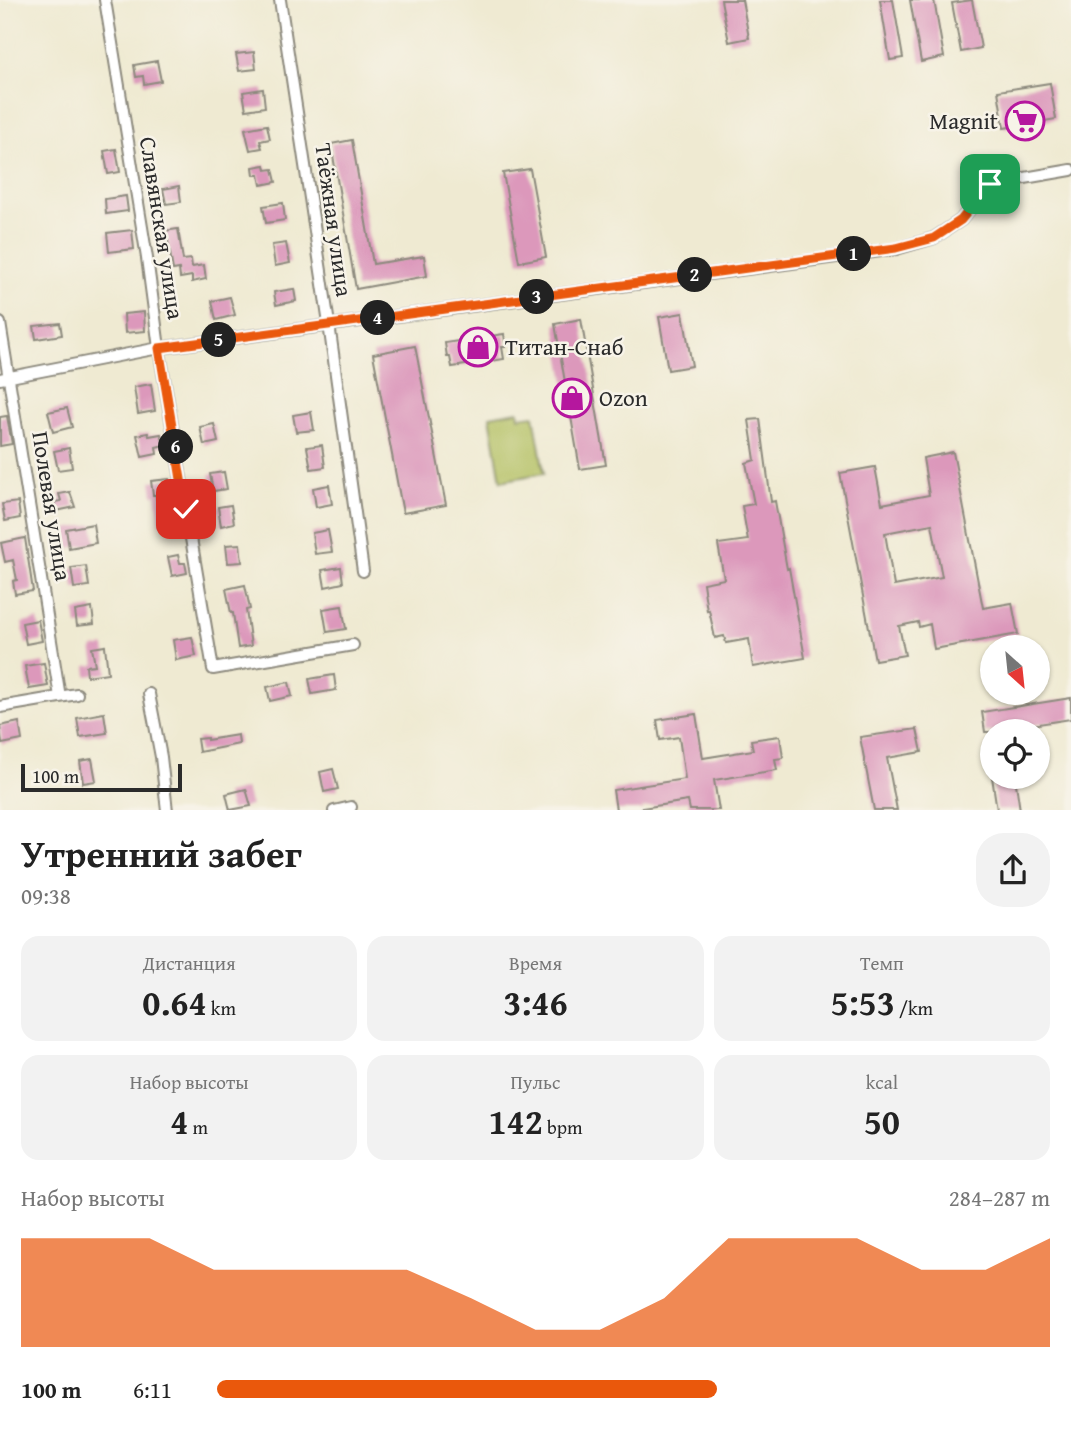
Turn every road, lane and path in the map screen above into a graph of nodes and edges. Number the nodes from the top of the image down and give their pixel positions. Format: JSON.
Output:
{"nodes":[{"id":1,"x":105,"y":0,"type":"edge"},
{"id":2,"x":280,"y":0,"type":"edge"},
{"id":3,"x":1071,"y":170,"type":"edge"},
{"id":4,"x":0,"y":323,"type":"edge"},
{"id":5,"x":328,"y":324,"type":"junction"},
{"id":6,"x":159,"y":348,"type":"junction"},
{"id":7,"x":5,"y":377,"type":"edge"},
{"id":8,"x":363,"y":570,"type":"dead end"},
{"id":9,"x":353,"y":645,"type":"dead end"},
{"id":10,"x":77,"y":694,"type":"dead end"},
{"id":11,"x":149,"y":694,"type":"dead end"},
{"id":12,"x":60,"y":697,"type":"junction"},
{"id":13,"x":0,"y":707,"type":"edge"},
{"id":14,"x":351,"y":807,"type":"dead end"},
{"id":15,"x":167,"y":810,"type":"edge"},
{"id":16,"x":334,"y":810,"type":"edge"}],
"edges":[{"from":1,"to":6,"type":"street","name":"Славянская улица"},
{"from":2,"to":5,"type":"street","name":"Таёжная улица"},
{"from":3,"to":5,"type":"street"},
{"from":4,"to":7,"type":"street","name":"Полевая улица"},
{"from":5,"to":6,"type":"street"},
{"from":5,"to":8,"type":"street","name":"Таёжная улица"},
{"from":6,"to":7,"type":"street"},
{"from":6,"to":9,"type":"street","name":"Славянская улица"},
{"from":7,"to":12,"type":"street","name":"Полевая улица"},
{"from":10,"to":12,"type":"street"},
{"from":11,"to":15,"type":"street"},
{"from":12,"to":13,"type":"street"},
{"from":14,"to":16,"type":"street"}]}
